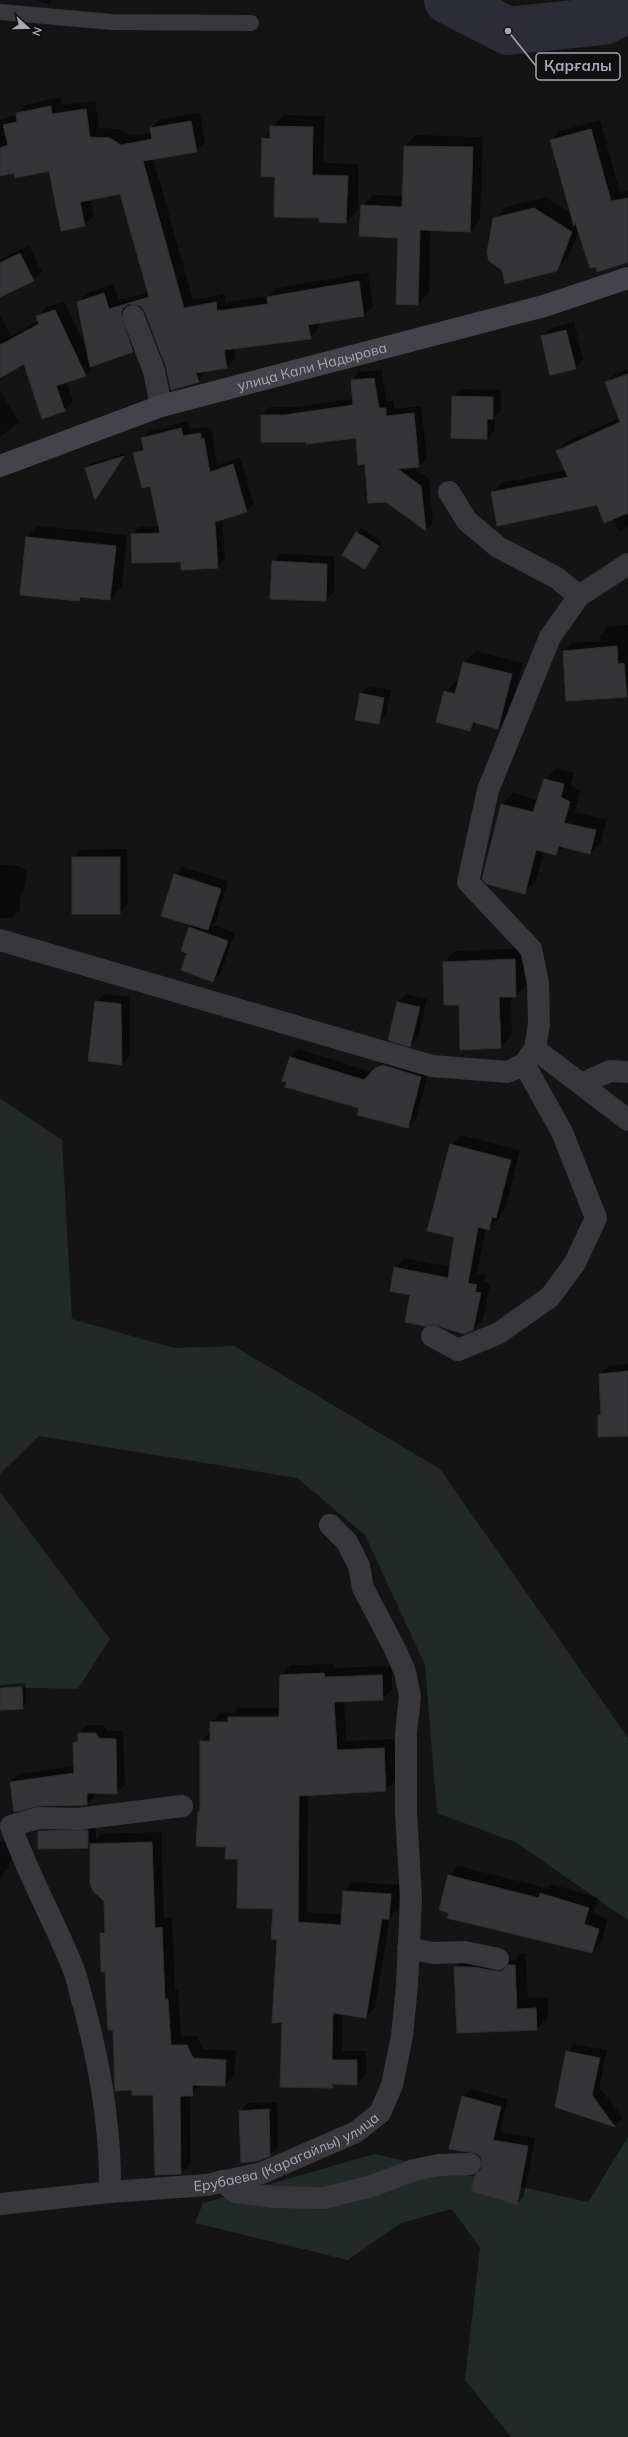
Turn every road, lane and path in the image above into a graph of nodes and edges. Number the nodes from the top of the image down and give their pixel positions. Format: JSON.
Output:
{"nodes":[{"id":1,"x":0,"y":12,"type":"edge"},
{"id":2,"x":250,"y":23,"type":"dead end"},
{"id":3,"x":628,"y":278,"type":"edge"},
{"id":4,"x":132,"y":316,"type":"dead end"},
{"id":5,"x":161,"y":406,"type":"junction"},
{"id":6,"x":0,"y":466,"type":"edge"},
{"id":7,"x":449,"y":492,"type":"dead end"},
{"id":8,"x":628,"y":564,"type":"edge"},
{"id":9,"x":580,"y":596,"type":"junction"},
{"id":10,"x":0,"y":940,"type":"edge"},
{"id":11,"x":530,"y":1056,"type":"junction"},
{"id":12,"x":628,"y":1072,"type":"edge"},
{"id":13,"x":581,"y":1084,"type":"junction"},
{"id":14,"x":628,"y":1120,"type":"edge"},
{"id":15,"x":432,"y":1336,"type":"dead end"},
{"id":16,"x":330,"y":1525,"type":"dead end"},
{"id":17,"x":182,"y":1806,"type":"dead end"},
{"id":18,"x":6,"y":1826,"type":"edge"},
{"id":19,"x":408,"y":1948,"type":"junction"},
{"id":20,"x":498,"y":1959,"type":"dead end"},
{"id":21,"x":470,"y":2164,"type":"dead end"},
{"id":22,"x":222,"y":2181,"type":"junction"},
{"id":23,"x":110,"y":2192,"type":"junction"},
{"id":24,"x":0,"y":2204,"type":"edge"}],
"edges":[{"from":1,"to":2,"type":"lane"},
{"from":3,"to":5,"type":"street","name":"улица Кали Надырова"},
{"from":4,"to":5,"type":"street"},
{"from":5,"to":6,"type":"street","name":"улица Кали Надырова"},
{"from":7,"to":9,"type":"street"},
{"from":8,"to":9,"type":"street"},
{"from":9,"to":11,"type":"street"},
{"from":10,"to":11,"type":"street"},
{"from":11,"to":13,"type":"street"},
{"from":11,"to":15,"type":"street"},
{"from":12,"to":13,"type":"street"},
{"from":13,"to":14,"type":"street"},
{"from":16,"to":19,"type":"street","name":"Ерубаева (Карагайлы) улица"},
{"from":17,"to":18,"type":"street"},
{"from":18,"to":23,"type":"street"},
{"from":19,"to":20,"type":"street"},
{"from":19,"to":22,"type":"street","name":"Ерубаева (Карагайлы) улица"},
{"from":21,"to":22,"type":"street"},
{"from":22,"to":23,"type":"street","name":"Ерубаева (Карагайлы) улица"},
{"from":23,"to":24,"type":"street","name":"Ерубаева (Карагайлы) улица"}]}
